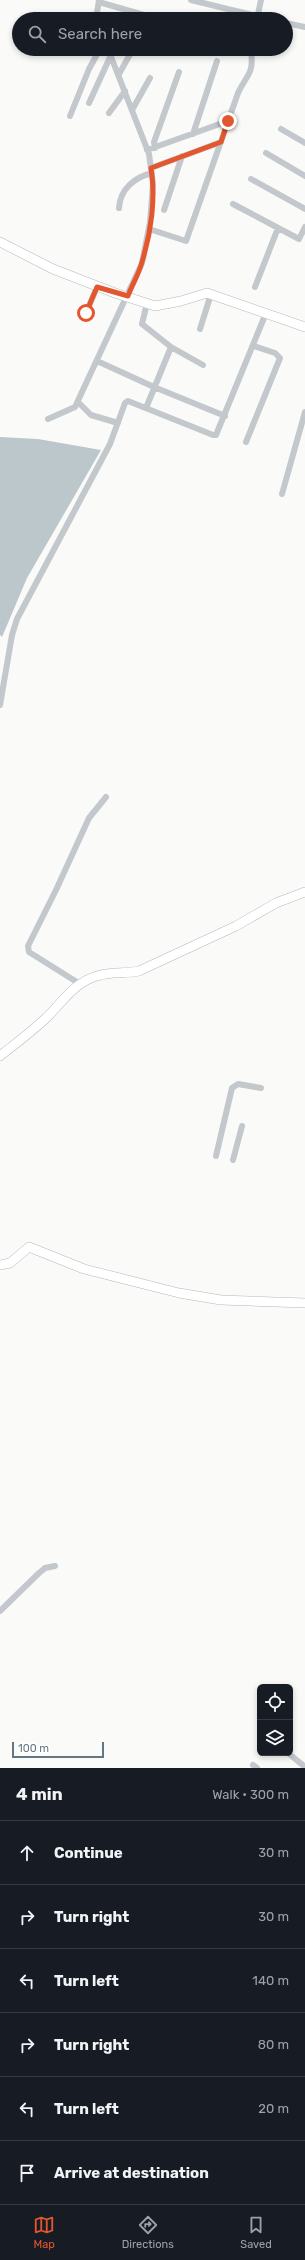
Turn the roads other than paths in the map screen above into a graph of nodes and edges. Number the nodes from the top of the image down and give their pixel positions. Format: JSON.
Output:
{"nodes":[{"id":1,"x":190,"y":0,"type":"edge"},
{"id":2,"x":261,"y":0,"type":"edge"},
{"id":3,"x":99,"y":1,"type":"edge"},
{"id":4,"x":97,"y":12,"type":"edge"},
{"id":5,"x":135,"y":12,"type":"edge"},
{"id":6,"x":235,"y":12,"type":"edge"},
{"id":7,"x":258,"y":12,"type":"edge"},
{"id":8,"x":293,"y":24,"type":"edge"},
{"id":9,"x":305,"y":27,"type":"edge"},
{"id":10,"x":96,"y":56,"type":"edge"},
{"id":11,"x":111,"y":56,"type":"joint"},
{"id":12,"x":129,"y":56,"type":"edge"},
{"id":13,"x":252,"y":56,"type":"edge"},
{"id":14,"x":217,"y":61,"type":"dead end"},
{"id":15,"x":179,"y":72,"type":"dead end"},
{"id":16,"x":119,"y":74,"type":"junction"},
{"id":17,"x":150,"y":78,"type":"dead end"},
{"id":18,"x":125,"y":91,"type":"junction"},
{"id":19,"x":89,"y":104,"type":"dead end"},
{"id":20,"x":132,"y":110,"type":"junction"},
{"id":21,"x":109,"y":113,"type":"dead end"},
{"id":22,"x":70,"y":116,"type":"dead end"},
{"id":23,"x":228,"y":121,"type":"junction"},
{"id":24,"x":281,"y":129,"type":"dead end"},
{"id":25,"x":192,"y":134,"type":"junction"},
{"id":26,"x":221,"y":142,"type":"junction"},
{"id":27,"x":305,"y":143,"type":"edge"},
{"id":28,"x":155,"y":148,"type":"junction"},
{"id":29,"x":147,"y":150,"type":"junction"},
{"id":30,"x":266,"y":153,"type":"dead end"},
{"id":31,"x":182,"y":156,"type":"junction"},
{"id":32,"x":151,"y":170,"type":"junction"},
{"id":33,"x":305,"y":176,"type":"edge"},
{"id":34,"x":251,"y":179,"type":"dead end"},
{"id":35,"x":233,"y":204,"type":"dead end"},
{"id":36,"x":119,"y":208,"type":"dead end"},
{"id":37,"x":305,"y":209,"type":"edge"},
{"id":38,"x":164,"y":210,"type":"dead end"},
{"id":39,"x":278,"y":228,"type":"junction"},
{"id":40,"x":305,"y":228,"type":"edge"},
{"id":41,"x":149,"y":229,"type":"junction"},
{"id":42,"x":0,"y":242,"type":"edge"},
{"id":43,"x":97,"y":287,"type":"junction"},
{"id":44,"x":255,"y":287,"type":"dead end"},
{"id":45,"x":211,"y":294,"type":"junction"},
{"id":46,"x":128,"y":296,"type":"junction"},
{"id":47,"x":147,"y":303,"type":"junction"},
{"id":48,"x":86,"y":313,"type":"dead end"},
{"id":49,"x":266,"y":313,"type":"junction"},
{"id":50,"x":305,"y":327,"type":"edge"},
{"id":51,"x":200,"y":329,"type":"dead end"},
{"id":52,"x":171,"y":346,"type":"junction"},
{"id":53,"x":254,"y":346,"type":"junction"},
{"id":54,"x":97,"y":362,"type":"junction"},
{"id":55,"x":203,"y":365,"type":"dead end"},
{"id":56,"x":154,"y":387,"type":"junction"},
{"id":57,"x":78,"y":402,"type":"junction"},
{"id":58,"x":146,"y":408,"type":"junction"},
{"id":59,"x":305,"y":412,"type":"edge"},
{"id":60,"x":225,"y":416,"type":"junction"},
{"id":61,"x":48,"y":419,"type":"dead end"},
{"id":62,"x":118,"y":423,"type":"junction"},
{"id":63,"x":246,"y":442,"type":"dead end"},
{"id":64,"x":282,"y":494,"type":"dead end"},
{"id":65,"x":0,"y":705,"type":"edge"},
{"id":66,"x":106,"y":797,"type":"dead end"},
{"id":67,"x":305,"y":892,"type":"edge"},
{"id":68,"x":80,"y":984,"type":"junction"},
{"id":69,"x":0,"y":1056,"type":"edge"},
{"id":70,"x":261,"y":1088,"type":"dead end"},
{"id":71,"x":242,"y":1126,"type":"dead end"},
{"id":72,"x":216,"y":1156,"type":"dead end"},
{"id":73,"x":233,"y":1160,"type":"dead end"},
{"id":74,"x":0,"y":1265,"type":"edge"},
{"id":75,"x":305,"y":1303,"type":"edge"},
{"id":76,"x":55,"y":1566,"type":"dead end"},
{"id":77,"x":0,"y":1612,"type":"edge"},
{"id":78,"x":291,"y":1756,"type":"edge"},
{"id":79,"x":305,"y":1768,"type":"edge"}],
"edges":[{"from":1,"to":6,"type":"street"},
{"from":2,"to":7,"type":"street"},
{"from":3,"to":4,"type":"street"},
{"from":3,"to":5,"type":"street"},
{"from":8,"to":9,"type":"street"},
{"from":10,"to":22,"type":"street"},
{"from":11,"to":16,"type":"street"},
{"from":11,"to":19,"type":"street"},
{"from":12,"to":16,"type":"street"},
{"from":13,"to":23,"type":"street"},
{"from":14,"to":25,"type":"street"},
{"from":15,"to":28,"type":"street"},
{"from":16,"to":18,"type":"street"},
{"from":17,"to":20,"type":"street"},
{"from":18,"to":20,"type":"street"},
{"from":18,"to":21,"type":"street"},
{"from":20,"to":29,"type":"street"},
{"from":23,"to":25,"type":"street"},
{"from":23,"to":26,"type":"street"},
{"from":24,"to":27,"type":"street"},
{"from":25,"to":28,"type":"street"},
{"from":26,"to":31,"type":"street"},
{"from":26,"to":41,"type":"street"},
{"from":28,"to":29,"type":"street"},
{"from":29,"to":32,"type":"street"},
{"from":30,"to":33,"type":"street"},
{"from":31,"to":32,"type":"street"},
{"from":31,"to":38,"type":"street"},
{"from":32,"to":36,"type":"street"},
{"from":32,"to":41,"type":"street"},
{"from":34,"to":37,"type":"street"},
{"from":35,"to":39,"type":"street"},
{"from":39,"to":40,"type":"street"},
{"from":39,"to":44,"type":"street"},
{"from":41,"to":46,"type":"street"},
{"from":42,"to":43,"type":"street"},
{"from":43,"to":46,"type":"street"},
{"from":43,"to":48,"type":"street"},
{"from":45,"to":47,"type":"street"},
{"from":45,"to":49,"type":"street"},
{"from":45,"to":51,"type":"street"},
{"from":46,"to":47,"type":"street"},
{"from":46,"to":54,"type":"street"},
{"from":47,"to":52,"type":"street"},
{"from":49,"to":50,"type":"street"},
{"from":49,"to":53,"type":"street"},
{"from":52,"to":55,"type":"street"},
{"from":52,"to":56,"type":"street"},
{"from":53,"to":60,"type":"street"},
{"from":53,"to":63,"type":"street"},
{"from":54,"to":56,"type":"street"},
{"from":54,"to":57,"type":"street"},
{"from":56,"to":58,"type":"street"},
{"from":56,"to":60,"type":"street"},
{"from":57,"to":61,"type":"street"},
{"from":57,"to":62,"type":"street"},
{"from":58,"to":60,"type":"street"},
{"from":58,"to":62,"type":"street"},
{"from":59,"to":64,"type":"street"},
{"from":62,"to":65,"type":"street"},
{"from":66,"to":68,"type":"street"},
{"from":67,"to":68,"type":"street"},
{"from":68,"to":69,"type":"street"},
{"from":70,"to":72,"type":"street"},
{"from":71,"to":73,"type":"street"},
{"from":74,"to":75,"type":"street"},
{"from":76,"to":77,"type":"street"},
{"from":78,"to":79,"type":"street"}]}
